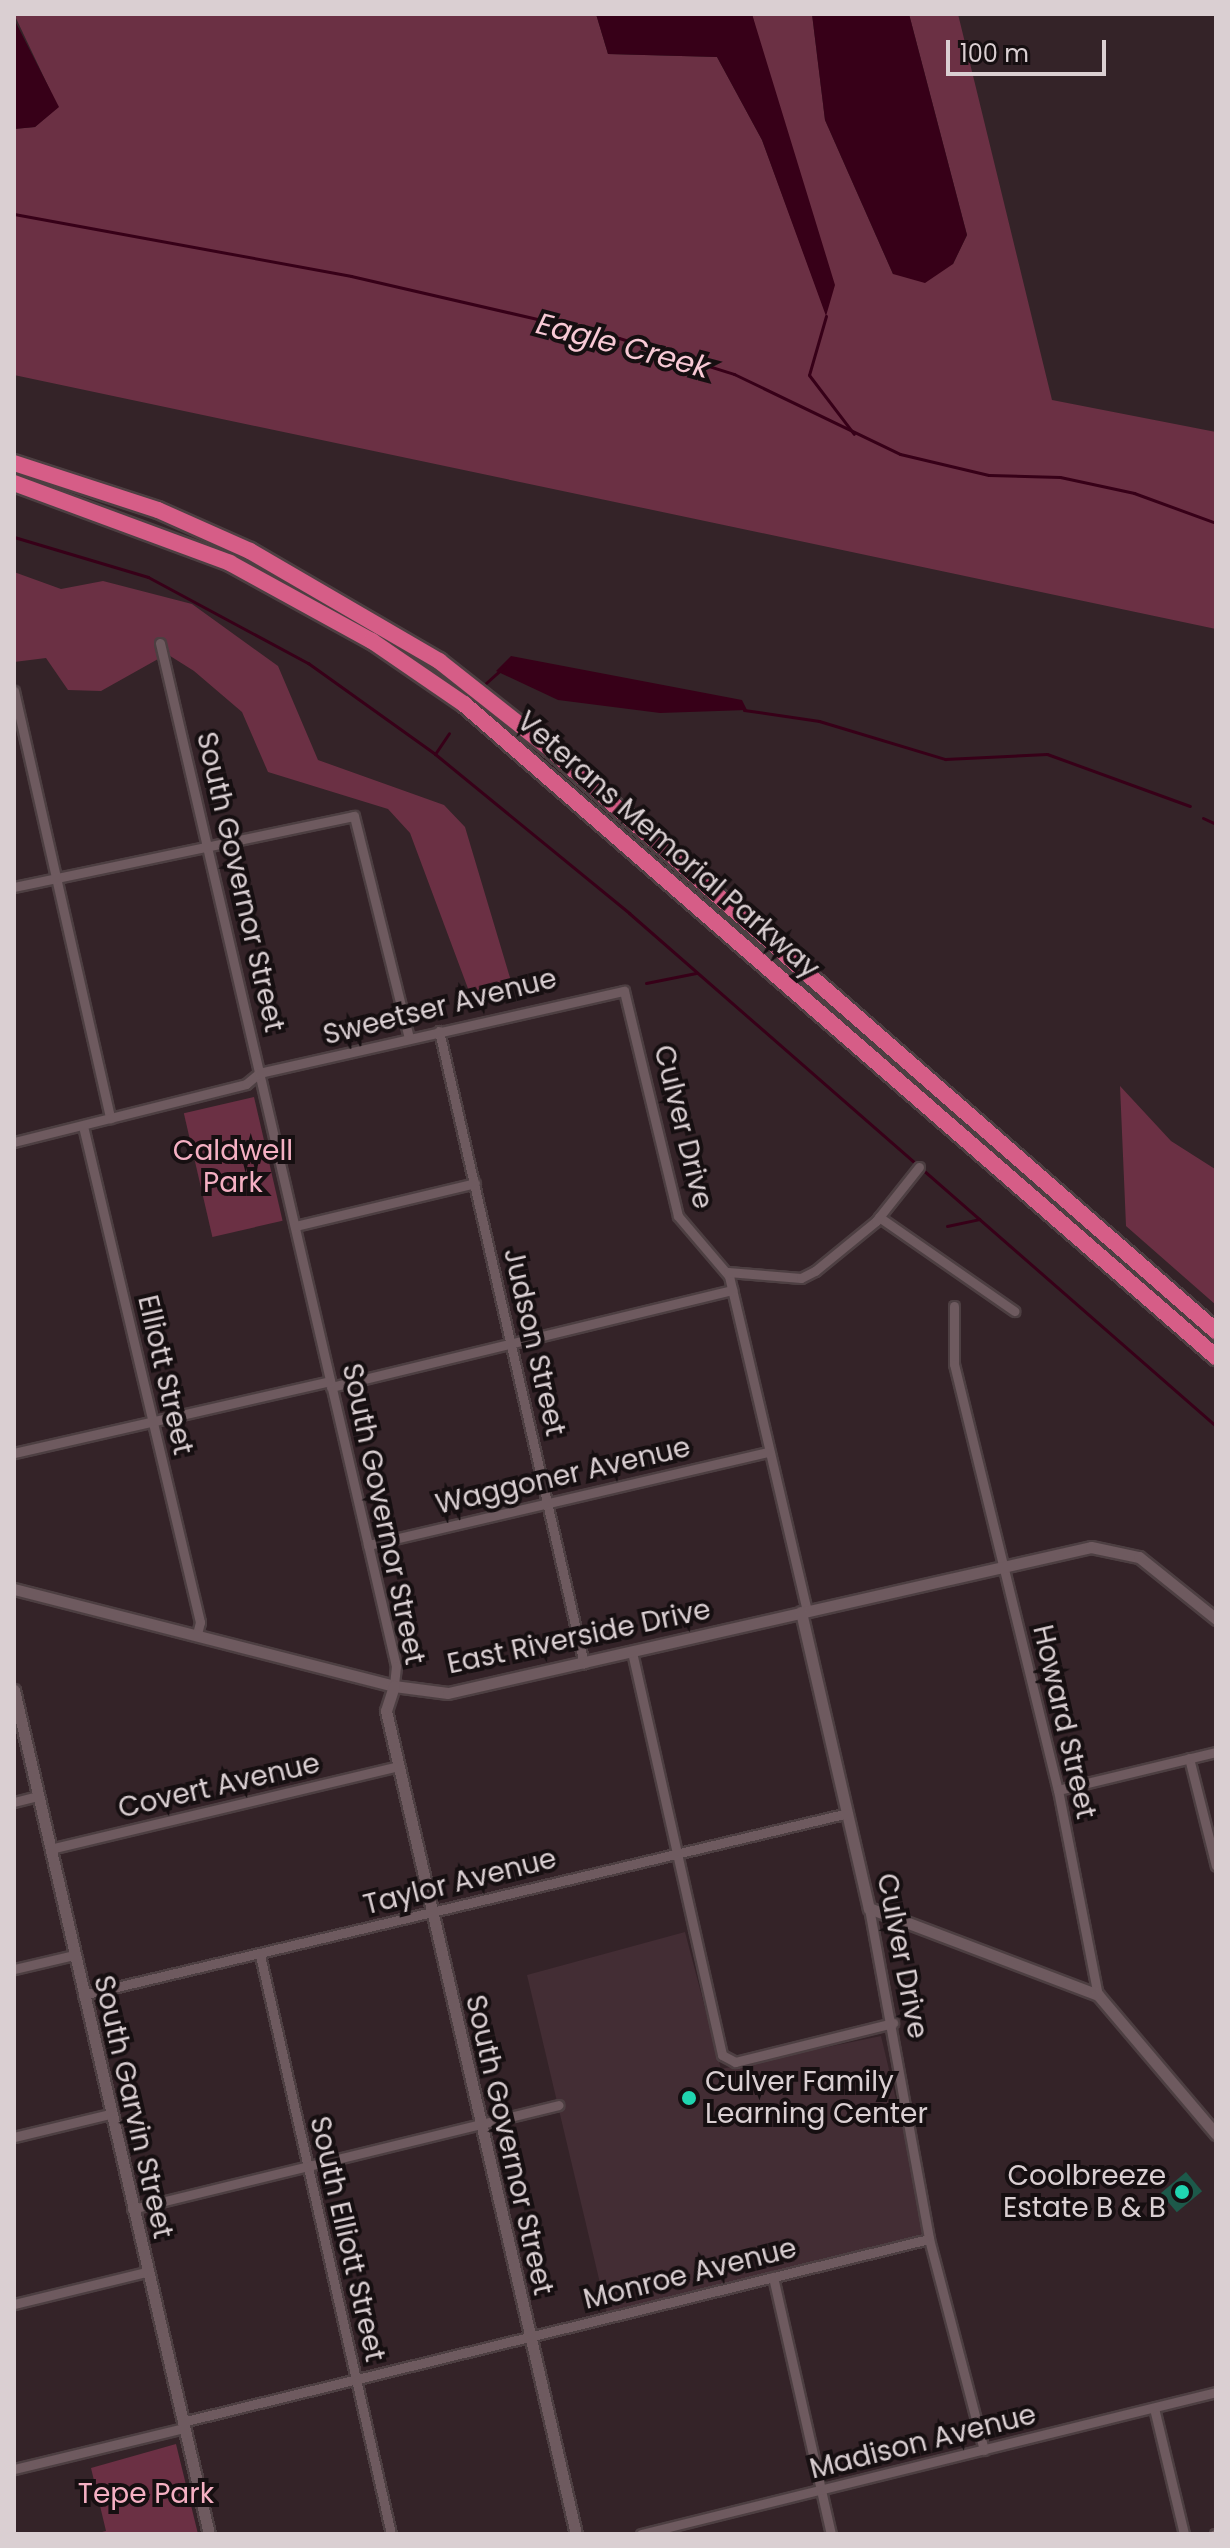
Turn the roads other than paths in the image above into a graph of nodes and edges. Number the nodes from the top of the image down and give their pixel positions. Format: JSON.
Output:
{"nodes":[{"id":1,"x":14,"y":463,"type":"edge"},
{"id":2,"x":14,"y":483,"type":"edge"},
{"id":3,"x":160,"y":643,"type":"dead end"},
{"id":4,"x":14,"y":691,"type":"edge"},
{"id":5,"x":209,"y":846,"type":"junction"},
{"id":6,"x":57,"y":876,"type":"junction"},
{"id":7,"x":14,"y":887,"type":"edge"},
{"id":8,"x":630,"y":1012,"type":"joint"},
{"id":9,"x":439,"y":1031,"type":"junction"},
{"id":10,"x":409,"y":1038,"type":"junction"},
{"id":11,"x":259,"y":1073,"type":"junction"},
{"id":12,"x":110,"y":1118,"type":"junction"},
{"id":13,"x":83,"y":1126,"type":"junction"},
{"id":14,"x":14,"y":1142,"type":"edge"},
{"id":15,"x":919,"y":1167,"type":"dead end"},
{"id":16,"x":475,"y":1183,"type":"junction"},
{"id":17,"x":879,"y":1217,"type":"junction"},
{"id":18,"x":295,"y":1226,"type":"junction"},
{"id":19,"x":728,"y":1272,"type":"junction"},
{"id":20,"x":732,"y":1290,"type":"junction"},
{"id":21,"x":954,"y":1306,"type":"dead end"},
{"id":22,"x":1014,"y":1311,"type":"dead end"},
{"id":23,"x":1216,"y":1331,"type":"edge"},
{"id":24,"x":511,"y":1344,"type":"junction"},
{"id":25,"x":1216,"y":1357,"type":"edge"},
{"id":26,"x":330,"y":1384,"type":"junction"},
{"id":27,"x":153,"y":1421,"type":"junction"},
{"id":28,"x":769,"y":1452,"type":"junction"},
{"id":29,"x":14,"y":1453,"type":"edge"},
{"id":30,"x":548,"y":1503,"type":"junction"},
{"id":31,"x":368,"y":1545,"type":"junction"},
{"id":32,"x":1004,"y":1564,"type":"junction"},
{"id":33,"x":14,"y":1589,"type":"edge"},
{"id":34,"x":804,"y":1612,"type":"junction"},
{"id":35,"x":1216,"y":1619,"type":"edge"},
{"id":36,"x":197,"y":1634,"type":"junction"},
{"id":37,"x":632,"y":1652,"type":"junction"},
{"id":38,"x":584,"y":1664,"type":"junction"},
{"id":39,"x":394,"y":1686,"type":"junction"},
{"id":40,"x":14,"y":1690,"type":"edge"},
{"id":41,"x":1216,"y":1752,"type":"edge"},
{"id":42,"x":1189,"y":1758,"type":"junction"},
{"id":43,"x":398,"y":1766,"type":"junction"},
{"id":44,"x":1058,"y":1790,"type":"junction"},
{"id":45,"x":38,"y":1796,"type":"junction"},
{"id":46,"x":14,"y":1802,"type":"edge"},
{"id":47,"x":848,"y":1813,"type":"junction"},
{"id":48,"x":50,"y":1849,"type":"junction"},
{"id":49,"x":676,"y":1852,"type":"junction"},
{"id":50,"x":1216,"y":1866,"type":"edge"},
{"id":51,"x":869,"y":1908,"type":"junction"},
{"id":52,"x":430,"y":1911,"type":"junction"},
{"id":53,"x":74,"y":1955,"type":"junction"},
{"id":54,"x":260,"y":1955,"type":"junction"},
{"id":55,"x":14,"y":1969,"type":"edge"},
{"id":56,"x":83,"y":1995,"type":"junction"},
{"id":57,"x":1098,"y":1995,"type":"junction"},
{"id":58,"x":893,"y":2023,"type":"junction"},
{"id":59,"x":559,"y":2105,"type":"dead end"},
{"id":60,"x":110,"y":2114,"type":"junction"},
{"id":61,"x":479,"y":2124,"type":"junction"},
{"id":62,"x":1216,"y":2134,"type":"edge"},
{"id":63,"x":14,"y":2137,"type":"edge"},
{"id":64,"x":308,"y":2166,"type":"junction"},
{"id":65,"x":132,"y":2209,"type":"junction"},
{"id":66,"x":929,"y":2239,"type":"junction"},
{"id":67,"x":146,"y":2272,"type":"junction"},
{"id":68,"x":773,"y":2277,"type":"junction"},
{"id":69,"x":14,"y":2304,"type":"edge"},
{"id":70,"x":528,"y":2337,"type":"junction"},
{"id":71,"x":356,"y":2379,"type":"junction"},
{"id":72,"x":1216,"y":2392,"type":"edge"},
{"id":73,"x":1154,"y":2408,"type":"junction"},
{"id":74,"x":183,"y":2425,"type":"junction"},
{"id":75,"x":984,"y":2450,"type":"junction"},
{"id":76,"x":14,"y":2469,"type":"edge"},
{"id":77,"x":822,"y":2489,"type":"junction"},
{"id":78,"x":209,"y":2534,"type":"edge"},
{"id":79,"x":391,"y":2534,"type":"edge"},
{"id":80,"x":576,"y":2534,"type":"edge"},
{"id":81,"x":641,"y":2534,"type":"edge"},
{"id":82,"x":831,"y":2534,"type":"edge"},
{"id":83,"x":1184,"y":2534,"type":"edge"}],
"edges":[{"from":1,"to":23,"type":"highway","name":"Veterans Memorial Parkway"},
{"from":2,"to":25,"type":"highway","name":"Veterans Memorial Parkway"},
{"from":3,"to":5,"type":"street","name":"South Governor Street"},
{"from":4,"to":6,"type":"street"},
{"from":5,"to":6,"type":"street"},
{"from":5,"to":10,"type":"street"},
{"from":5,"to":11,"type":"street","name":"South Governor Street"},
{"from":6,"to":7,"type":"street"},
{"from":6,"to":12,"type":"street"},
{"from":8,"to":9,"type":"street","name":"Sweetser Avenue"},
{"from":8,"to":19,"type":"street","name":"Culver Drive"},
{"from":9,"to":10,"type":"street","name":"Sweetser Avenue"},
{"from":9,"to":16,"type":"street","name":"Judson Street"},
{"from":10,"to":11,"type":"street","name":"Sweetser Avenue"},
{"from":11,"to":12,"type":"street","name":"Sweetser Avenue"},
{"from":11,"to":18,"type":"street","name":"South Governor Street"},
{"from":12,"to":13,"type":"street","name":"Sweetser Avenue"},
{"from":13,"to":14,"type":"street","name":"Sweetser Avenue"},
{"from":13,"to":27,"type":"street","name":"Elliott Street"},
{"from":15,"to":17,"type":"street"},
{"from":16,"to":18,"type":"street"},
{"from":16,"to":24,"type":"street","name":"Judson Street"},
{"from":17,"to":19,"type":"street"},
{"from":17,"to":22,"type":"street"},
{"from":18,"to":26,"type":"street","name":"South Governor Street"},
{"from":19,"to":20,"type":"street","name":"Culver Drive"},
{"from":20,"to":24,"type":"street"},
{"from":20,"to":28,"type":"street","name":"Culver Drive"},
{"from":21,"to":32,"type":"street","name":"Howard Street"},
{"from":24,"to":26,"type":"street"},
{"from":24,"to":30,"type":"street","name":"Judson Street"},
{"from":26,"to":27,"type":"street"},
{"from":26,"to":31,"type":"street","name":"South Governor Street"},
{"from":27,"to":29,"type":"street"},
{"from":27,"to":36,"type":"street","name":"Elliott Street"},
{"from":28,"to":30,"type":"street","name":"Waggoner Avenue"},
{"from":28,"to":34,"type":"street","name":"Culver Drive"},
{"from":30,"to":31,"type":"street","name":"Waggoner Avenue"},
{"from":30,"to":38,"type":"street","name":"Judson Street"},
{"from":31,"to":39,"type":"street","name":"South Governor Street"},
{"from":32,"to":34,"type":"street","name":"East Riverside Drive"},
{"from":32,"to":35,"type":"street","name":"East Riverside Drive"},
{"from":32,"to":44,"type":"street","name":"Howard Street"},
{"from":33,"to":36,"type":"street","name":"East Riverside Drive"},
{"from":34,"to":37,"type":"street","name":"East Riverside Drive"},
{"from":34,"to":47,"type":"street","name":"Culver Drive"},
{"from":36,"to":39,"type":"street","name":"East Riverside Drive"},
{"from":37,"to":38,"type":"street","name":"East Riverside Drive"},
{"from":37,"to":49,"type":"street"},
{"from":38,"to":39,"type":"street","name":"East Riverside Drive"},
{"from":39,"to":43,"type":"street","name":"South Governor Street"},
{"from":40,"to":45,"type":"street","name":"South Garvin Street"},
{"from":41,"to":42,"type":"street"},
{"from":42,"to":44,"type":"street"},
{"from":42,"to":50,"type":"street"},
{"from":43,"to":48,"type":"street","name":"Covert Avenue"},
{"from":43,"to":52,"type":"street","name":"South Governor Street"},
{"from":44,"to":57,"type":"street","name":"Howard Street"},
{"from":45,"to":46,"type":"street"},
{"from":45,"to":48,"type":"street","name":"South Garvin Street"},
{"from":47,"to":49,"type":"street","name":"Taylor Avenue"},
{"from":47,"to":51,"type":"street","name":"Culver Drive"},
{"from":48,"to":53,"type":"street","name":"South Garvin Street"},
{"from":49,"to":52,"type":"street","name":"Taylor Avenue"},
{"from":49,"to":58,"type":"street"},
{"from":51,"to":57,"type":"street"},
{"from":51,"to":58,"type":"street","name":"Culver Drive"},
{"from":52,"to":54,"type":"street","name":"Taylor Avenue"},
{"from":52,"to":61,"type":"street","name":"South Governor Street"},
{"from":53,"to":55,"type":"street"},
{"from":53,"to":56,"type":"street","name":"South Garvin Street"},
{"from":54,"to":56,"type":"street","name":"Taylor Avenue"},
{"from":54,"to":64,"type":"street","name":"South Elliott Street"},
{"from":56,"to":60,"type":"street","name":"South Garvin Street"},
{"from":57,"to":62,"type":"street"},
{"from":58,"to":66,"type":"street","name":"Culver Drive"},
{"from":59,"to":61,"type":"street"},
{"from":60,"to":63,"type":"street"},
{"from":60,"to":65,"type":"street","name":"South Garvin Street"},
{"from":61,"to":64,"type":"street"},
{"from":61,"to":70,"type":"street","name":"South Governor Street"},
{"from":64,"to":65,"type":"street"},
{"from":64,"to":71,"type":"street","name":"South Elliott Street"},
{"from":65,"to":67,"type":"street","name":"South Garvin Street"},
{"from":66,"to":68,"type":"street","name":"Monroe Avenue"},
{"from":66,"to":75,"type":"street","name":"Culver Drive"},
{"from":67,"to":69,"type":"street"},
{"from":67,"to":74,"type":"street","name":"South Garvin Street"},
{"from":68,"to":70,"type":"street","name":"Monroe Avenue"},
{"from":68,"to":77,"type":"street"},
{"from":70,"to":71,"type":"street","name":"Monroe Avenue"},
{"from":70,"to":80,"type":"street","name":"South Governor Street"},
{"from":71,"to":74,"type":"street","name":"Monroe Avenue"},
{"from":71,"to":79,"type":"street","name":"South Elliott Street"},
{"from":72,"to":73,"type":"street","name":"Madison Avenue"},
{"from":73,"to":75,"type":"street","name":"Madison Avenue"},
{"from":73,"to":83,"type":"street"},
{"from":74,"to":76,"type":"street","name":"Monroe Avenue"},
{"from":74,"to":78,"type":"street","name":"South Garvin Street"},
{"from":75,"to":77,"type":"street","name":"Madison Avenue"},
{"from":77,"to":81,"type":"street","name":"Madison Avenue"},
{"from":77,"to":82,"type":"street"}]}
